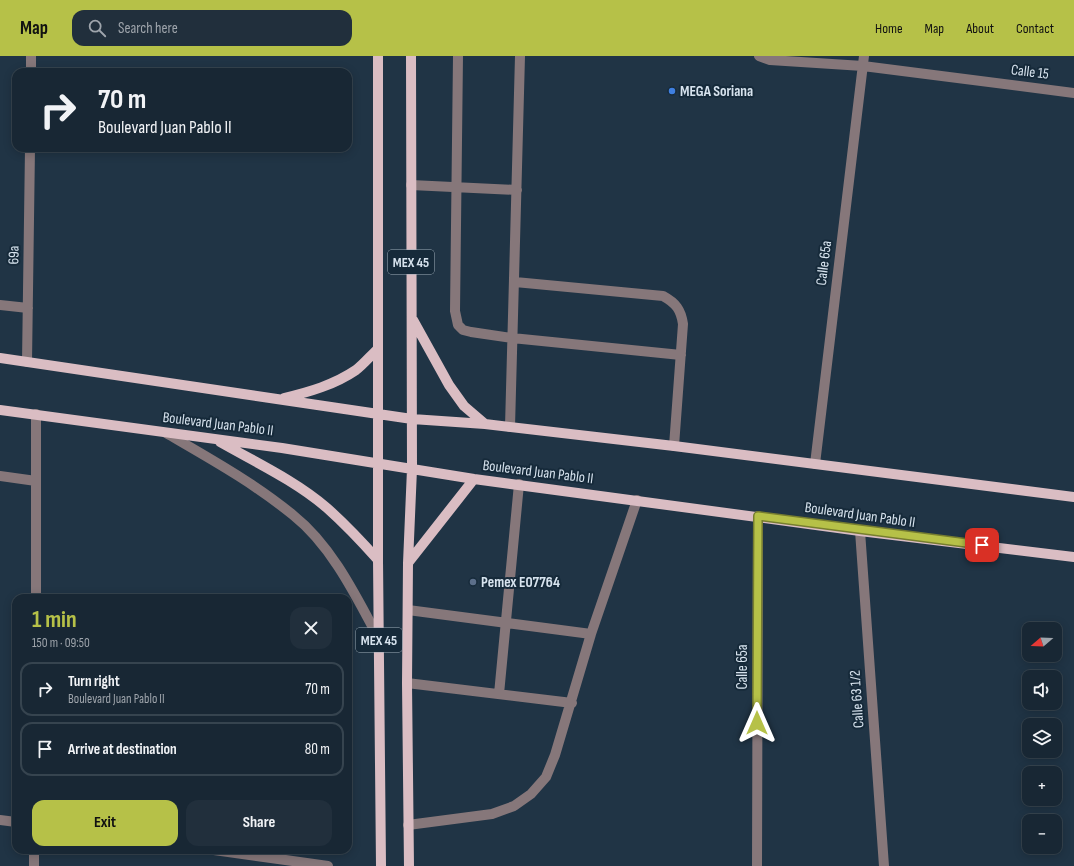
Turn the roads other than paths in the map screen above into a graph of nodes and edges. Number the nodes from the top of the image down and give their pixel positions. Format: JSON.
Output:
{"nodes":[{"id":1,"x":31,"y":56,"type":"edge"},
{"id":2,"x":378,"y":56,"type":"edge"},
{"id":3,"x":411,"y":56,"type":"edge"},
{"id":4,"x":458,"y":56,"type":"edge"},
{"id":5,"x":520,"y":56,"type":"edge"},
{"id":6,"x":759,"y":56,"type":"edge"},
{"id":7,"x":863,"y":61,"type":"edge"},
{"id":8,"x":31,"y":68,"type":"edge"},
{"id":9,"x":1074,"y":93,"type":"edge"},
{"id":10,"x":30,"y":152,"type":"edge"},
{"id":11,"x":411,"y":185,"type":"junction"},
{"id":12,"x":457,"y":187,"type":"junction"},
{"id":13,"x":517,"y":190,"type":"junction"},
{"id":14,"x":515,"y":282,"type":"junction"},
{"id":15,"x":0,"y":305,"type":"edge"},
{"id":16,"x":28,"y":308,"type":"junction"},
{"id":17,"x":412,"y":316,"type":"junction"},
{"id":18,"x":512,"y":338,"type":"junction"},
{"id":19,"x":378,"y":348,"type":"junction"},
{"id":20,"x":680,"y":355,"type":"junction"},
{"id":21,"x":0,"y":358,"type":"edge"},
{"id":22,"x":27,"y":362,"type":"junction"},
{"id":23,"x":281,"y":399,"type":"junction"},
{"id":24,"x":0,"y":410,"type":"edge"},
{"id":25,"x":36,"y":414,"type":"junction"},
{"id":26,"x":378,"y":414,"type":"junction"},
{"id":27,"x":412,"y":419,"type":"junction"},
{"id":28,"x":485,"y":424,"type":"junction"},
{"id":29,"x":510,"y":427,"type":"junction"},
{"id":30,"x":166,"y":433,"type":"junction"},
{"id":31,"x":215,"y":440,"type":"junction"},
{"id":32,"x":674,"y":446,"type":"junction"},
{"id":33,"x":378,"y":464,"type":"junction"},
{"id":34,"x":814,"y":464,"type":"junction"},
{"id":35,"x":412,"y":469,"type":"junction"},
{"id":36,"x":0,"y":476,"type":"edge"},
{"id":37,"x":474,"y":479,"type":"junction"},
{"id":38,"x":36,"y":481,"type":"junction"},
{"id":39,"x":519,"y":484,"type":"junction"},
{"id":40,"x":1074,"y":497,"type":"edge"},
{"id":41,"x":636,"y":500,"type":"junction"},
{"id":42,"x":758,"y":516,"type":"junction"},
{"id":43,"x":860,"y":531,"type":"junction"},
{"id":44,"x":1074,"y":556,"type":"edge"},
{"id":45,"x":378,"y":560,"type":"junction"},
{"id":46,"x":408,"y":563,"type":"junction"},
{"id":47,"x":36,"y":594,"type":"edge"},
{"id":48,"x":408,"y":610,"type":"junction"},
{"id":49,"x":506,"y":623,"type":"junction"},
{"id":50,"x":591,"y":634,"type":"junction"},
{"id":51,"x":379,"y":639,"type":"junction"},
{"id":52,"x":407,"y":683,"type":"junction"},
{"id":53,"x":499,"y":694,"type":"junction"},
{"id":54,"x":572,"y":703,"type":"junction"},
{"id":55,"x":0,"y":820,"type":"edge"},
{"id":56,"x":12,"y":822,"type":"edge"},
{"id":57,"x":408,"y":825,"type":"junction"},
{"id":58,"x":34,"y":854,"type":"edge"},
{"id":59,"x":242,"y":854,"type":"edge"},
{"id":60,"x":34,"y":866,"type":"edge"},
{"id":61,"x":328,"y":866,"type":"edge"},
{"id":62,"x":382,"y":866,"type":"edge"},
{"id":63,"x":409,"y":866,"type":"edge"},
{"id":64,"x":757,"y":866,"type":"edge"},
{"id":65,"x":884,"y":866,"type":"edge"}],
"edges":[{"from":1,"to":8,"type":"street"},
{"from":2,"to":19,"type":"main road","number":"MEX 45"},
{"from":3,"to":11,"type":"main road","number":"MEX 45"},
{"from":4,"to":12,"type":"street"},
{"from":5,"to":13,"type":"street"},
{"from":6,"to":7,"type":"street","name":"Calle 15"},
{"from":7,"to":9,"type":"street","name":"Calle 15"},
{"from":7,"to":34,"type":"street","name":"Calle 65a"},
{"from":10,"to":16,"type":"street","name":"69a"},
{"from":11,"to":12,"type":"street"},
{"from":11,"to":17,"type":"main road","number":"MEX 45"},
{"from":12,"to":13,"type":"street"},
{"from":12,"to":18,"type":"street"},
{"from":13,"to":14,"type":"street"},
{"from":14,"to":18,"type":"street"},
{"from":14,"to":20,"type":"street"},
{"from":15,"to":16,"type":"street"},
{"from":16,"to":22,"type":"street","name":"69a"},
{"from":17,"to":27,"type":"main road","number":"MEX 45"},
{"from":17,"to":28,"type":"main road"},
{"from":18,"to":20,"type":"street"},
{"from":18,"to":29,"type":"street"},
{"from":19,"to":23,"type":"main road"},
{"from":19,"to":26,"type":"main road","number":"MEX 45"},
{"from":20,"to":32,"type":"street"},
{"from":21,"to":22,"type":"main road"},
{"from":22,"to":23,"type":"main road"},
{"from":23,"to":26,"type":"main road"},
{"from":24,"to":25,"type":"main road","name":"Boulevard Juan Pablo II"},
{"from":25,"to":30,"type":"main road","name":"Boulevard Juan Pablo II"},
{"from":25,"to":38,"type":"street"},
{"from":26,"to":27,"type":"main road"},
{"from":26,"to":33,"type":"main road","number":"MEX 45"},
{"from":27,"to":28,"type":"main road"},
{"from":27,"to":35,"type":"main road","number":"MEX 45"},
{"from":28,"to":29,"type":"main road"},
{"from":29,"to":32,"type":"main road"},
{"from":30,"to":31,"type":"main road","name":"Boulevard Juan Pablo II"},
{"from":30,"to":51,"type":"street"},
{"from":31,"to":33,"type":"main road","name":"Boulevard Juan Pablo II"},
{"from":31,"to":45,"type":"main road"},
{"from":32,"to":34,"type":"main road"},
{"from":33,"to":35,"type":"main road","name":"Boulevard Juan Pablo II"},
{"from":33,"to":45,"type":"main road","number":"MEX 45"},
{"from":34,"to":40,"type":"main road"},
{"from":35,"to":37,"type":"main road","name":"Boulevard Juan Pablo II"},
{"from":35,"to":46,"type":"main road","number":"MEX 45"},
{"from":36,"to":38,"type":"street"},
{"from":37,"to":39,"type":"main road","name":"Boulevard Juan Pablo II"},
{"from":37,"to":46,"type":"main road"},
{"from":38,"to":47,"type":"street"},
{"from":39,"to":41,"type":"main road","name":"Boulevard Juan Pablo II"},
{"from":39,"to":49,"type":"street"},
{"from":41,"to":42,"type":"main road","name":"Boulevard Juan Pablo II"},
{"from":41,"to":50,"type":"street"},
{"from":42,"to":43,"type":"main road","name":"Boulevard Juan Pablo II"},
{"from":42,"to":64,"type":"street","name":"Calle 65a"},
{"from":43,"to":44,"type":"main road","name":"Boulevard Juan Pablo II"},
{"from":43,"to":65,"type":"street","name":"Calle 63 1/2"},
{"from":45,"to":51,"type":"main road","number":"MEX 45"},
{"from":46,"to":48,"type":"main road","number":"MEX 45"},
{"from":48,"to":49,"type":"street"},
{"from":48,"to":52,"type":"main road","number":"MEX 45"},
{"from":49,"to":50,"type":"street"},
{"from":49,"to":53,"type":"street"},
{"from":50,"to":54,"type":"street"},
{"from":51,"to":62,"type":"main road","number":"MEX 45"},
{"from":52,"to":53,"type":"street"},
{"from":52,"to":57,"type":"main road","number":"MEX 45"},
{"from":53,"to":54,"type":"street"},
{"from":54,"to":57,"type":"street"},
{"from":55,"to":56,"type":"street"},
{"from":57,"to":63,"type":"main road","number":"MEX 45"},
{"from":58,"to":60,"type":"street"},
{"from":59,"to":61,"type":"street"}]}
